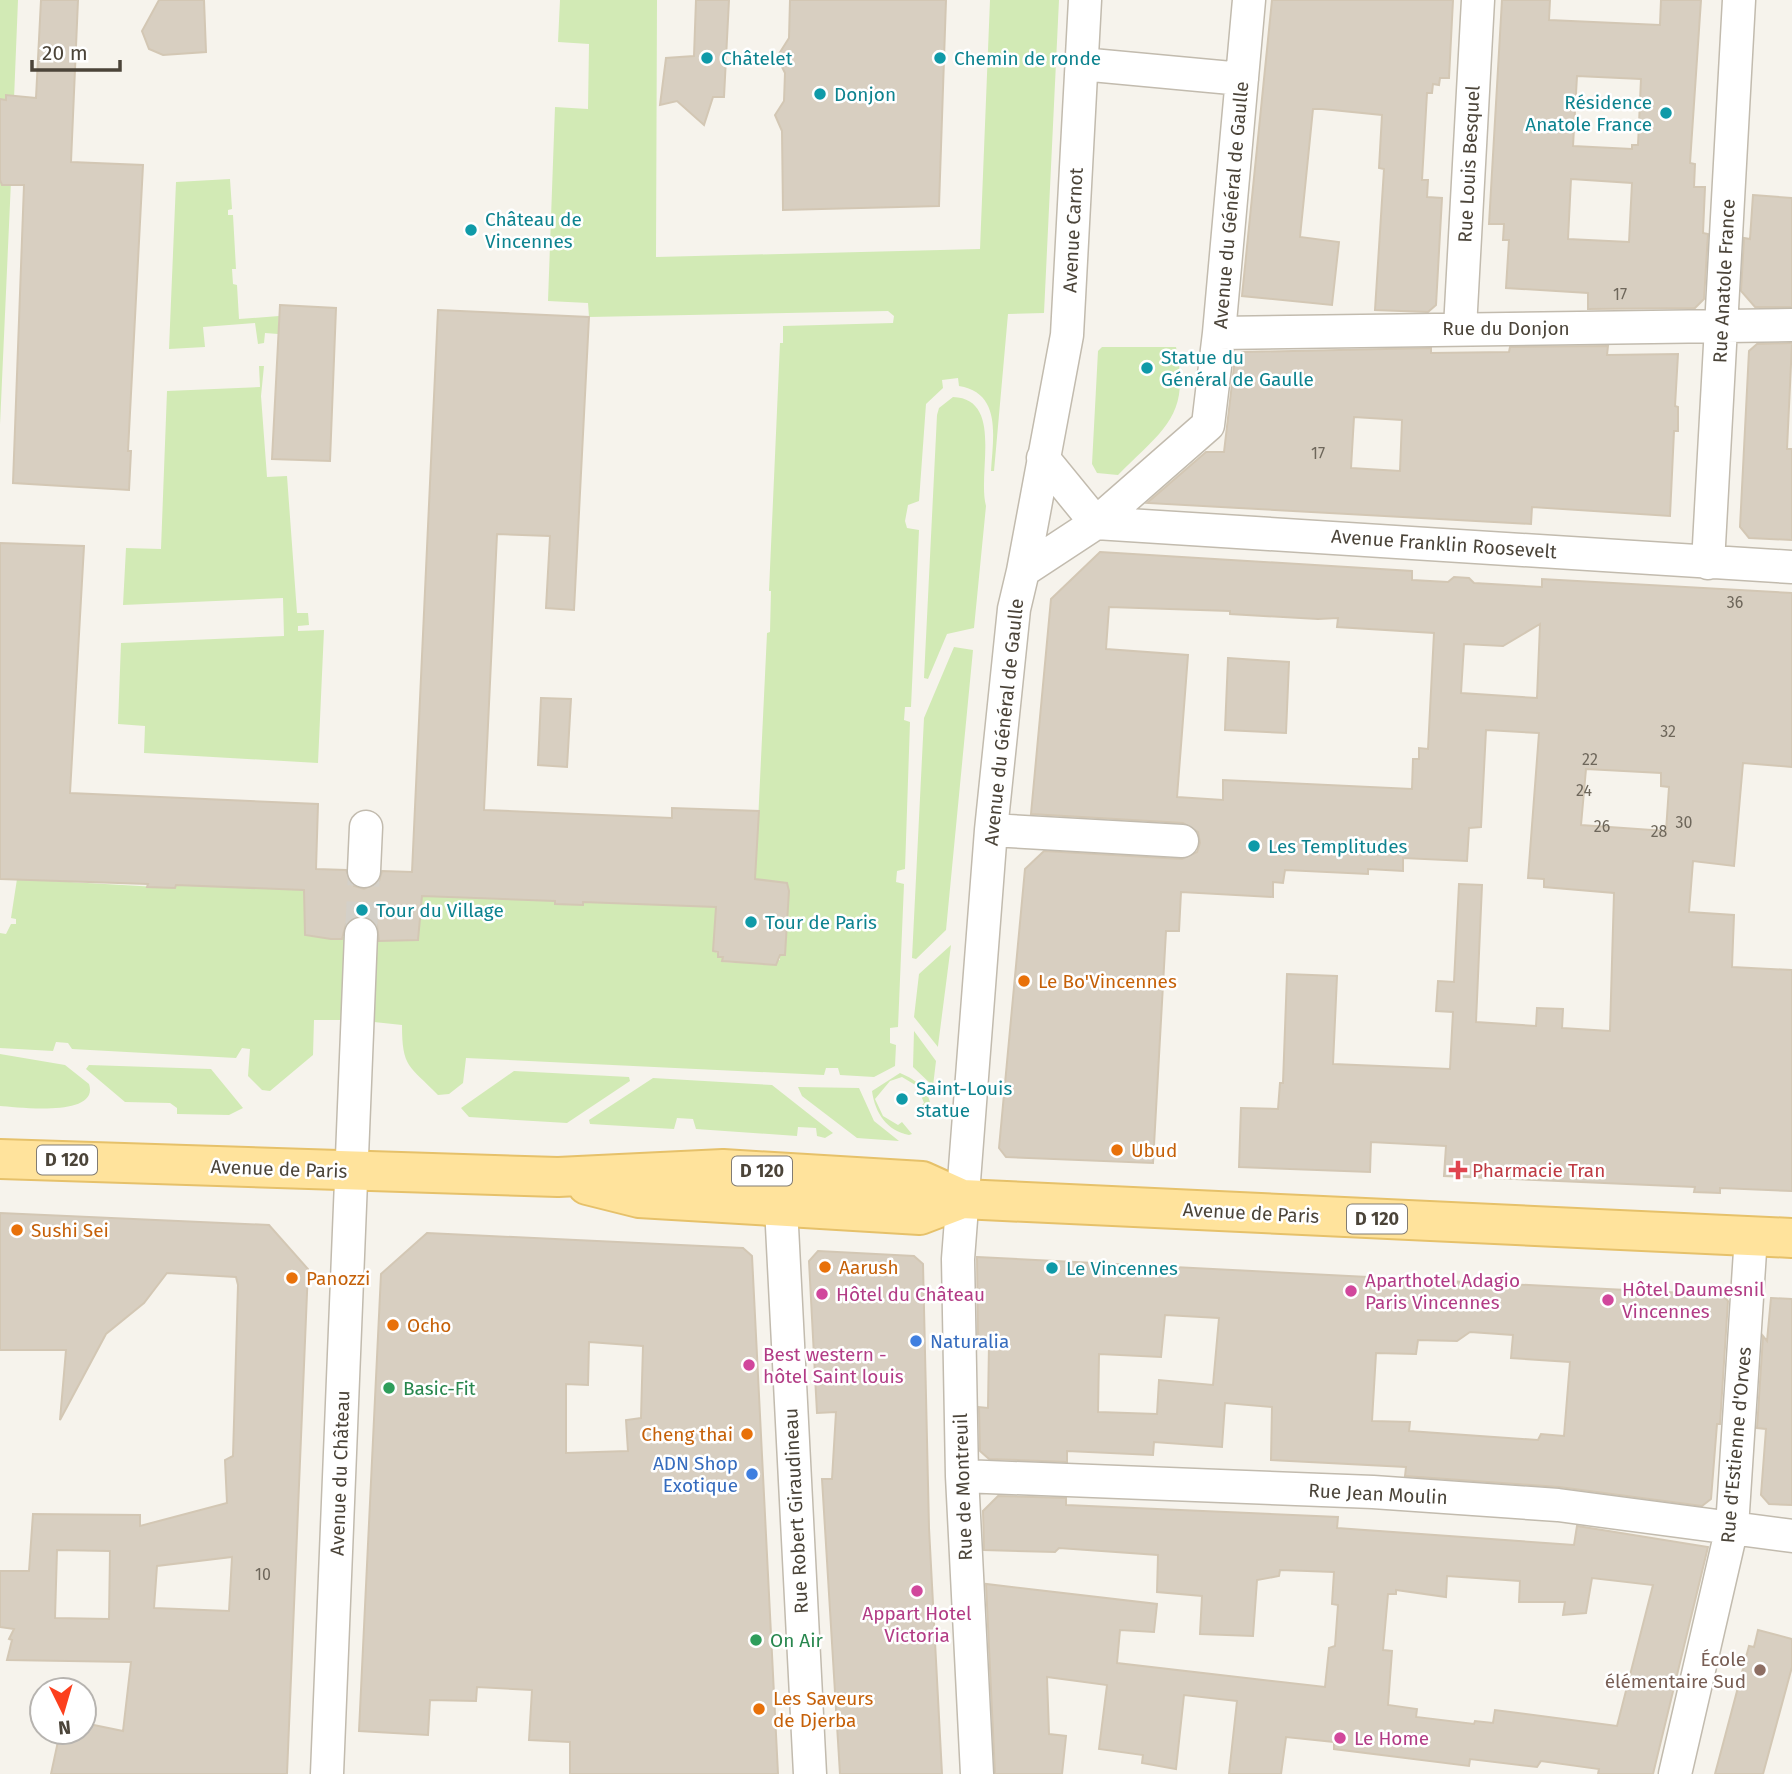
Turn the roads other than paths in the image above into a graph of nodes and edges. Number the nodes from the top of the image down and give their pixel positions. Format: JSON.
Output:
{"nodes":[{"id":1,"x":1085,"y":0,"type":"edge"},
{"id":2,"x":1249,"y":0,"type":"edge"},
{"id":3,"x":1478,"y":0,"type":"edge"},
{"id":4,"x":1740,"y":0,"type":"edge"},
{"id":5,"x":1082,"y":64,"type":"junction"},
{"id":6,"x":1242,"y":79,"type":"junction"},
{"id":7,"x":1792,"y":325,"type":"edge"},
{"id":8,"x":1721,"y":327,"type":"junction"},
{"id":9,"x":1460,"y":328,"type":"junction"},
{"id":10,"x":1219,"y":333,"type":"junction"},
{"id":11,"x":1044,"y":458,"type":"junction"},
{"id":12,"x":1096,"y":523,"type":"junction"},
{"id":13,"x":1708,"y":563,"type":"junction"},
{"id":14,"x":1792,"y":567,"type":"edge"},
{"id":15,"x":1023,"y":571,"type":"junction"},
{"id":16,"x":366,"y":827,"type":"dead end"},
{"id":17,"x":991,"y":830,"type":"junction"},
{"id":18,"x":1182,"y":841,"type":"dead end"},
{"id":19,"x":365,"y":871,"type":"tunnel mouth"},
{"id":20,"x":361,"y":946,"type":"tunnel mouth"},
{"id":21,"x":0,"y":1158,"type":"edge"},
{"id":22,"x":349,"y":1171,"type":"junction"},
{"id":23,"x":558,"y":1177,"type":"junction"},
{"id":24,"x":962,"y":1199,"type":"junction"},
{"id":25,"x":781,"y":1207,"type":"junction"},
{"id":26,"x":1751,"y":1236,"type":"junction"},
{"id":27,"x":1792,"y":1238,"type":"edge"},
{"id":28,"x":962,"y":1476,"type":"junction"},
{"id":29,"x":1732,"y":1527,"type":"junction"},
{"id":30,"x":1792,"y":1536,"type":"edge"},
{"id":31,"x":327,"y":1774,"type":"edge"},
{"id":32,"x":810,"y":1774,"type":"edge"},
{"id":33,"x":977,"y":1774,"type":"edge"},
{"id":34,"x":1675,"y":1774,"type":"edge"}],
"edges":[{"from":1,"to":5,"type":"street","name":"Avenue Carnot"},
{"from":2,"to":6,"type":"street","name":"Avenue du Général de Gaulle"},
{"from":3,"to":9,"type":"street","name":"Rue Louis Besquel"},
{"from":4,"to":8,"type":"street","name":"Rue Anatole France"},
{"from":5,"to":6,"type":"street"},
{"from":5,"to":11,"type":"street","name":"Avenue Carnot"},
{"from":6,"to":10,"type":"street","name":"Avenue du Général de Gaulle"},
{"from":7,"to":8,"type":"street","name":"Rue du Donjon"},
{"from":8,"to":9,"type":"street","name":"Rue du Donjon"},
{"from":8,"to":13,"type":"street","name":"Rue Anatole France"},
{"from":9,"to":10,"type":"street","name":"Rue du Donjon"},
{"from":10,"to":12,"type":"street","name":"Avenue du Général de Gaulle"},
{"from":11,"to":12,"type":"street"},
{"from":11,"to":15,"type":"street","name":"Avenue Carnot"},
{"from":12,"to":13,"type":"street","name":"Avenue Franklin Roosevelt"},
{"from":12,"to":15,"type":"street","name":"Avenue du Général de Gaulle"},
{"from":13,"to":14,"type":"street","name":"Avenue Franklin Roosevelt"},
{"from":15,"to":17,"type":"street","name":"Avenue du Général de Gaulle"},
{"from":16,"to":19,"type":"street"},
{"from":17,"to":18,"type":"street"},
{"from":17,"to":24,"type":"street","name":"Avenue du Général de Gaulle"},
{"from":20,"to":22,"type":"street","name":"Avenue du Château"},
{"from":21,"to":22,"type":"main road","name":"Avenue de Paris","number":"D 120"},
{"from":22,"to":23,"type":"main road","name":"Avenue de Paris","number":"D 120"},
{"from":22,"to":31,"type":"street","name":"Avenue du Château"},
{"from":23,"to":24,"type":"main road","name":"Avenue de Paris","number":"D 120"},
{"from":23,"to":25,"type":"main road","name":"Avenue de Paris","number":"D 120"},
{"from":24,"to":25,"type":"main road","name":"Avenue de Paris","number":"D 120"},
{"from":24,"to":26,"type":"main road","name":"Avenue de Paris","number":"D 120"},
{"from":24,"to":28,"type":"street","name":"Rue de Montreuil"},
{"from":25,"to":32,"type":"street","name":"Rue Robert Giraudineau"},
{"from":26,"to":27,"type":"main road","name":"Avenue de Paris","number":"D 120"},
{"from":26,"to":29,"type":"street","name":"Rue d'Estienne d'Orves"},
{"from":28,"to":29,"type":"street","name":"Rue Jean Moulin"},
{"from":28,"to":33,"type":"street","name":"Rue de Montreuil"},
{"from":29,"to":30,"type":"street","name":"Rue Jean Moulin"},
{"from":29,"to":34,"type":"street","name":"Rue d'Estienne d'Orves"}]}
